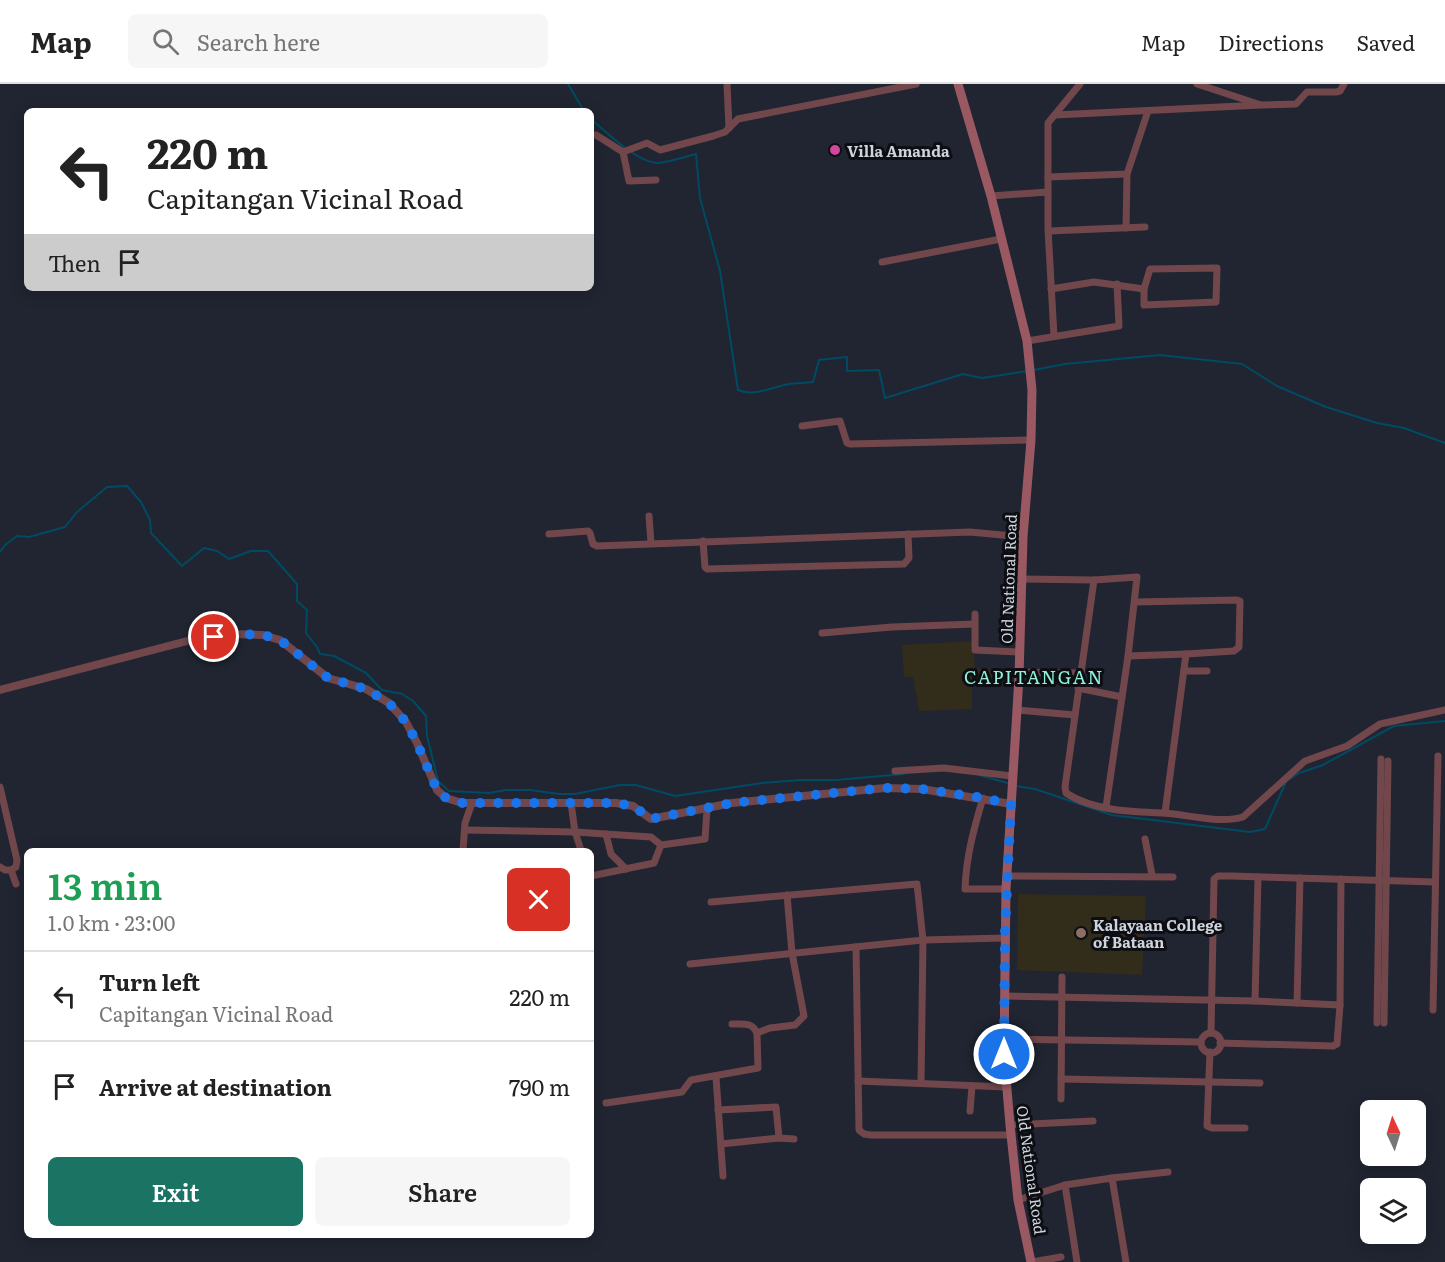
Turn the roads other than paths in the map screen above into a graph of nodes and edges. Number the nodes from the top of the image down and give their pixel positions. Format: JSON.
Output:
{"nodes":[{"id":1,"x":727,"y":84,"type":"edge"},
{"id":2,"x":916,"y":84,"type":"edge"},
{"id":3,"x":958,"y":84,"type":"edge"},
{"id":4,"x":1080,"y":84,"type":"edge"},
{"id":5,"x":1197,"y":84,"type":"edge"},
{"id":6,"x":1344,"y":84,"type":"edge"},
{"id":7,"x":1261,"y":105,"type":"junction"},
{"id":8,"x":1148,"y":111,"type":"junction"},
{"id":9,"x":1055,"y":115,"type":"junction"},
{"id":10,"x":729,"y":128,"type":"junction"},
{"id":11,"x":596,"y":135,"type":"dead end"},
{"id":12,"x":623,"y":152,"type":"junction"},
{"id":13,"x":1127,"y":174,"type":"junction"},
{"id":14,"x":1048,"y":177,"type":"junction"},
{"id":15,"x":656,"y":180,"type":"dead end"},
{"id":16,"x":1048,"y":192,"type":"junction"},
{"id":17,"x":991,"y":196,"type":"junction"},
{"id":18,"x":1145,"y":227,"type":"dead end"},
{"id":19,"x":1126,"y":228,"type":"junction"},
{"id":20,"x":1048,"y":231,"type":"junction"},
{"id":21,"x":1002,"y":239,"type":"junction"},
{"id":22,"x":882,"y":262,"type":"dead end"},
{"id":23,"x":1117,"y":284,"type":"junction"},
{"id":24,"x":1051,"y":289,"type":"junction"},
{"id":25,"x":1144,"y":289,"type":"junction"},
{"id":26,"x":1054,"y":336,"type":"junction"},
{"id":27,"x":1027,"y":341,"type":"junction"},
{"id":28,"x":802,"y":426,"type":"dead end"},
{"id":29,"x":1031,"y":440,"type":"junction"},
{"id":30,"x":649,"y":516,"type":"dead end"},
{"id":31,"x":549,"y":534,"type":"dead end"},
{"id":32,"x":908,"y":534,"type":"junction"},
{"id":33,"x":1023,"y":537,"type":"junction"},
{"id":34,"x":703,"y":541,"type":"junction"},
{"id":35,"x":651,"y":543,"type":"junction"},
{"id":36,"x":1022,"y":579,"type":"junction"},
{"id":37,"x":1094,"y":580,"type":"junction"},
{"id":38,"x":1135,"y":603,"type":"junction"},
{"id":39,"x":975,"y":614,"type":"dead end"},
{"id":40,"x":975,"y":624,"type":"junction"},
{"id":41,"x":822,"y":633,"type":"dead end"},
{"id":42,"x":1020,"y":652,"type":"junction"},
{"id":43,"x":1186,"y":654,"type":"junction"},
{"id":44,"x":1128,"y":656,"type":"junction"},
{"id":45,"x":1184,"y":671,"type":"junction"},
{"id":46,"x":1207,"y":671,"type":"dead end"},
{"id":47,"x":1019,"y":672,"type":"junction"},
{"id":48,"x":1080,"y":673,"type":"junction"},
{"id":49,"x":1078,"y":688,"type":"junction"},
{"id":50,"x":0,"y":690,"type":"edge"},
{"id":51,"x":1122,"y":697,"type":"junction"},
{"id":52,"x":1017,"y":710,"type":"junction"},
{"id":53,"x":1445,"y":710,"type":"edge"},
{"id":54,"x":1075,"y":715,"type":"junction"},
{"id":55,"x":1438,"y":756,"type":"dead end"},
{"id":56,"x":1384,"y":760,"type":"dead end"},
{"id":57,"x":895,"y":771,"type":"dead end"},
{"id":58,"x":1012,"y":783,"type":"junction"},
{"id":59,"x":1,"y":792,"type":"edge"},
{"id":60,"x":983,"y":798,"type":"junction"},
{"id":61,"x":472,"y":803,"type":"junction"},
{"id":62,"x":571,"y":803,"type":"junction"},
{"id":63,"x":1011,"y":804,"type":"junction"},
{"id":64,"x":1106,"y":807,"type":"junction"},
{"id":65,"x":707,"y":809,"type":"junction"},
{"id":66,"x":1166,"y":813,"type":"junction"},
{"id":67,"x":465,"y":830,"type":"junction"},
{"id":68,"x":575,"y":832,"type":"junction"},
{"id":69,"x":606,"y":834,"type":"junction"},
{"id":70,"x":1145,"y":839,"type":"dead end"},
{"id":71,"x":661,"y":845,"type":"junction"},
{"id":72,"x":463,"y":848,"type":"edge"},
{"id":73,"x":579,"y":848,"type":"edge"},
{"id":74,"x":0,"y":867,"type":"edge"},
{"id":75,"x":626,"y":868,"type":"junction"},
{"id":76,"x":11,"y":870,"type":"junction"},
{"id":77,"x":594,"y":875,"type":"edge"},
{"id":78,"x":1152,"y":875,"type":"junction"},
{"id":79,"x":1007,"y":876,"type":"junction"},
{"id":80,"x":1173,"y":877,"type":"dead end"},
{"id":81,"x":1258,"y":877,"type":"junction"},
{"id":82,"x":1300,"y":878,"type":"junction"},
{"id":83,"x":1341,"y":879,"type":"junction"},
{"id":84,"x":1382,"y":880,"type":"junction"},
{"id":85,"x":1435,"y":882,"type":"junction"},
{"id":86,"x":16,"y":884,"type":"dead end"},
{"id":87,"x":1006,"y":889,"type":"junction"},
{"id":88,"x":787,"y":895,"type":"junction"},
{"id":89,"x":711,"y":902,"type":"dead end"},
{"id":90,"x":1005,"y":938,"type":"junction"},
{"id":91,"x":923,"y":940,"type":"junction"},
{"id":92,"x":856,"y":947,"type":"junction"},
{"id":93,"x":792,"y":953,"type":"junction"},
{"id":94,"x":690,"y":964,"type":"dead end"},
{"id":95,"x":1062,"y":977,"type":"dead end"},
{"id":96,"x":1005,"y":996,"type":"junction"},
{"id":97,"x":1062,"y":997,"type":"junction"},
{"id":98,"x":1212,"y":1000,"type":"junction"},
{"id":99,"x":1255,"y":1001,"type":"junction"},
{"id":100,"x":1297,"y":1003,"type":"junction"},
{"id":101,"x":1340,"y":1005,"type":"junction"},
{"id":102,"x":1433,"y":1010,"type":"dead end"},
{"id":103,"x":1380,"y":1023,"type":"dead end"},
{"id":104,"x":732,"y":1024,"type":"dead end"},
{"id":105,"x":757,"y":1033,"type":"junction"},
{"id":106,"x":1211,"y":1033,"type":"junction"},
{"id":107,"x":1005,"y":1039,"type":"junction"},
{"id":108,"x":1061,"y":1040,"type":"junction"},
{"id":109,"x":1201,"y":1042,"type":"junction"},
{"id":110,"x":1220,"y":1043,"type":"junction"},
{"id":111,"x":1210,"y":1052,"type":"junction"},
{"id":112,"x":716,"y":1077,"type":"junction"},
{"id":113,"x":1061,"y":1080,"type":"junction"},
{"id":114,"x":858,"y":1081,"type":"junction"},
{"id":115,"x":1209,"y":1082,"type":"junction"},
{"id":116,"x":921,"y":1083,"type":"junction"},
{"id":117,"x":1260,"y":1083,"type":"dead end"},
{"id":118,"x":972,"y":1086,"type":"junction"},
{"id":119,"x":1006,"y":1087,"type":"junction"},
{"id":120,"x":1061,"y":1099,"type":"dead end"},
{"id":121,"x":606,"y":1102,"type":"dead end"},
{"id":122,"x":718,"y":1110,"type":"junction"},
{"id":123,"x":970,"y":1110,"type":"dead end"},
{"id":124,"x":1093,"y":1121,"type":"dead end"},
{"id":125,"x":1245,"y":1128,"type":"dead end"},
{"id":126,"x":1010,"y":1130,"type":"junction"},
{"id":127,"x":779,"y":1138,"type":"junction"},
{"id":128,"x":794,"y":1139,"type":"dead end"},
{"id":129,"x":721,"y":1144,"type":"junction"},
{"id":130,"x":1168,"y":1172,"type":"dead end"},
{"id":131,"x":723,"y":1176,"type":"dead end"},
{"id":132,"x":1112,"y":1178,"type":"junction"},
{"id":133,"x":1065,"y":1185,"type":"junction"},
{"id":134,"x":1018,"y":1200,"type":"junction"},
{"id":135,"x":1061,"y":1257,"type":"dead end"},
{"id":136,"x":1031,"y":1262,"type":"edge"},
{"id":137,"x":1077,"y":1262,"type":"edge"},
{"id":138,"x":1126,"y":1262,"type":"edge"}],
"edges":[{"from":1,"to":10,"type":"street"},
{"from":2,"to":10,"type":"street"},
{"from":3,"to":17,"type":"main road","name":"Old National Road"},
{"from":4,"to":9,"type":"street"},
{"from":5,"to":7,"type":"street"},
{"from":6,"to":7,"type":"street"},
{"from":7,"to":8,"type":"street"},
{"from":8,"to":9,"type":"street"},
{"from":8,"to":13,"type":"street"},
{"from":9,"to":14,"type":"street"},
{"from":10,"to":12,"type":"street"},
{"from":11,"to":12,"type":"street"},
{"from":12,"to":15,"type":"street"},
{"from":13,"to":14,"type":"street"},
{"from":13,"to":19,"type":"street"},
{"from":14,"to":16,"type":"street"},
{"from":16,"to":17,"type":"street"},
{"from":16,"to":20,"type":"street"},
{"from":17,"to":21,"type":"main road","name":"Old National Road"},
{"from":18,"to":19,"type":"street"},
{"from":19,"to":20,"type":"street"},
{"from":20,"to":24,"type":"street"},
{"from":21,"to":22,"type":"street"},
{"from":21,"to":27,"type":"main road","name":"Old National Road"},
{"from":23,"to":24,"type":"street"},
{"from":23,"to":25,"type":"street"},
{"from":23,"to":26,"type":"street"},
{"from":24,"to":26,"type":"street"},
{"from":25,"to":25,"type":"street"},
{"from":26,"to":27,"type":"street"},
{"from":27,"to":29,"type":"main road","name":"Old National Road"},
{"from":28,"to":29,"type":"street"},
{"from":29,"to":33,"type":"main road","name":"Old National Road"},
{"from":30,"to":35,"type":"street"},
{"from":31,"to":35,"type":"street"},
{"from":32,"to":33,"type":"street"},
{"from":32,"to":34,"type":"street"},
{"from":32,"to":34,"type":"street"},
{"from":33,"to":36,"type":"main road","name":"Old National Road"},
{"from":34,"to":35,"type":"street"},
{"from":36,"to":37,"type":"street"},
{"from":36,"to":42,"type":"main road","name":"Old National Road"},
{"from":37,"to":38,"type":"street"},
{"from":37,"to":48,"type":"street"},
{"from":38,"to":43,"type":"street"},
{"from":38,"to":44,"type":"street"},
{"from":39,"to":40,"type":"street"},
{"from":40,"to":41,"type":"street"},
{"from":40,"to":42,"type":"street"},
{"from":42,"to":47,"type":"main road","name":"Old National Road"},
{"from":43,"to":44,"type":"street"},
{"from":43,"to":45,"type":"street"},
{"from":44,"to":51,"type":"street"},
{"from":45,"to":46,"type":"street"},
{"from":45,"to":66,"type":"street"},
{"from":47,"to":48,"type":"street"},
{"from":47,"to":52,"type":"main road","name":"Old National Road"},
{"from":48,"to":49,"type":"street"},
{"from":49,"to":51,"type":"street"},
{"from":49,"to":54,"type":"street"},
{"from":50,"to":61,"type":"street"},
{"from":51,"to":64,"type":"street"},
{"from":52,"to":54,"type":"street"},
{"from":52,"to":58,"type":"main road","name":"Old National Road"},
{"from":53,"to":66,"type":"street"},
{"from":54,"to":64,"type":"street"},
{"from":55,"to":85,"type":"street"},
{"from":56,"to":84,"type":"street"},
{"from":57,"to":58,"type":"street"},
{"from":58,"to":63,"type":"main road","name":"Old National Road"},
{"from":59,"to":76,"type":"street"},
{"from":60,"to":63,"type":"street"},
{"from":60,"to":65,"type":"street"},
{"from":60,"to":87,"type":"street"},
{"from":61,"to":62,"type":"street"},
{"from":61,"to":67,"type":"street"},
{"from":62,"to":65,"type":"street"},
{"from":62,"to":68,"type":"street"},
{"from":63,"to":79,"type":"main road","name":"Old National Road"},
{"from":64,"to":66,"type":"street"},
{"from":65,"to":71,"type":"street"},
{"from":67,"to":68,"type":"street"},
{"from":67,"to":72,"type":"street"},
{"from":68,"to":69,"type":"street"},
{"from":68,"to":73,"type":"street"},
{"from":69,"to":71,"type":"street"},
{"from":69,"to":75,"type":"street"},
{"from":70,"to":78,"type":"street"},
{"from":71,"to":75,"type":"street"},
{"from":74,"to":76,"type":"street"},
{"from":75,"to":77,"type":"street"},
{"from":76,"to":86,"type":"street"},
{"from":78,"to":79,"type":"street"},
{"from":78,"to":80,"type":"street"},
{"from":79,"to":87,"type":"main road","name":"Old National Road"},
{"from":81,"to":82,"type":"street"},
{"from":81,"to":98,"type":"street"},
{"from":81,"to":99,"type":"street"},
{"from":82,"to":83,"type":"street"},
{"from":82,"to":100,"type":"street"},
{"from":83,"to":84,"type":"street"},
{"from":83,"to":101,"type":"street"},
{"from":84,"to":85,"type":"street"},
{"from":84,"to":103,"type":"street"},
{"from":85,"to":102,"type":"street"},
{"from":87,"to":90,"type":"main road","name":"Old National Road"},
{"from":88,"to":89,"type":"street"},
{"from":88,"to":91,"type":"street"},
{"from":88,"to":93,"type":"street"},
{"from":90,"to":91,"type":"street"},
{"from":90,"to":96,"type":"main road","name":"Old National Road"},
{"from":91,"to":92,"type":"street"},
{"from":91,"to":116,"type":"street"},
{"from":92,"to":93,"type":"street"},
{"from":92,"to":114,"type":"street"},
{"from":93,"to":94,"type":"street"},
{"from":93,"to":105,"type":"street"},
{"from":95,"to":97,"type":"street"},
{"from":96,"to":97,"type":"street"},
{"from":96,"to":107,"type":"main road","name":"Old National Road"},
{"from":97,"to":98,"type":"street"},
{"from":97,"to":108,"type":"street"},
{"from":98,"to":99,"type":"street"},
{"from":98,"to":106,"type":"street"},
{"from":99,"to":100,"type":"street"},
{"from":100,"to":101,"type":"street"},
{"from":101,"to":110,"type":"street"},
{"from":104,"to":105,"type":"street"},
{"from":105,"to":112,"type":"street"},
{"from":106,"to":109,"type":"street"},
{"from":106,"to":110,"type":"street"},
{"from":107,"to":108,"type":"street"},
{"from":107,"to":119,"type":"main road","name":"Old National Road"},
{"from":108,"to":109,"type":"street"},
{"from":108,"to":113,"type":"street"},
{"from":109,"to":111,"type":"street"},
{"from":110,"to":111,"type":"street"},
{"from":111,"to":115,"type":"street"},
{"from":112,"to":121,"type":"street"},
{"from":112,"to":122,"type":"street"},
{"from":113,"to":115,"type":"street"},
{"from":113,"to":120,"type":"street"},
{"from":114,"to":116,"type":"street"},
{"from":114,"to":126,"type":"street"},
{"from":115,"to":117,"type":"street"},
{"from":115,"to":125,"type":"street"},
{"from":116,"to":118,"type":"street"},
{"from":118,"to":119,"type":"street"},
{"from":118,"to":123,"type":"street"},
{"from":119,"to":126,"type":"main road","name":"Old National Road"},
{"from":122,"to":127,"type":"street"},
{"from":122,"to":129,"type":"street"},
{"from":124,"to":126,"type":"street"},
{"from":126,"to":134,"type":"main road","name":"Old National Road"},
{"from":127,"to":128,"type":"street"},
{"from":127,"to":129,"type":"street"},
{"from":129,"to":131,"type":"street"},
{"from":130,"to":132,"type":"street"},
{"from":132,"to":133,"type":"street"},
{"from":132,"to":138,"type":"street"},
{"from":133,"to":134,"type":"street"},
{"from":133,"to":137,"type":"street"},
{"from":134,"to":136,"type":"main road","name":"Old National Road"},
{"from":135,"to":136,"type":"street"}]}
